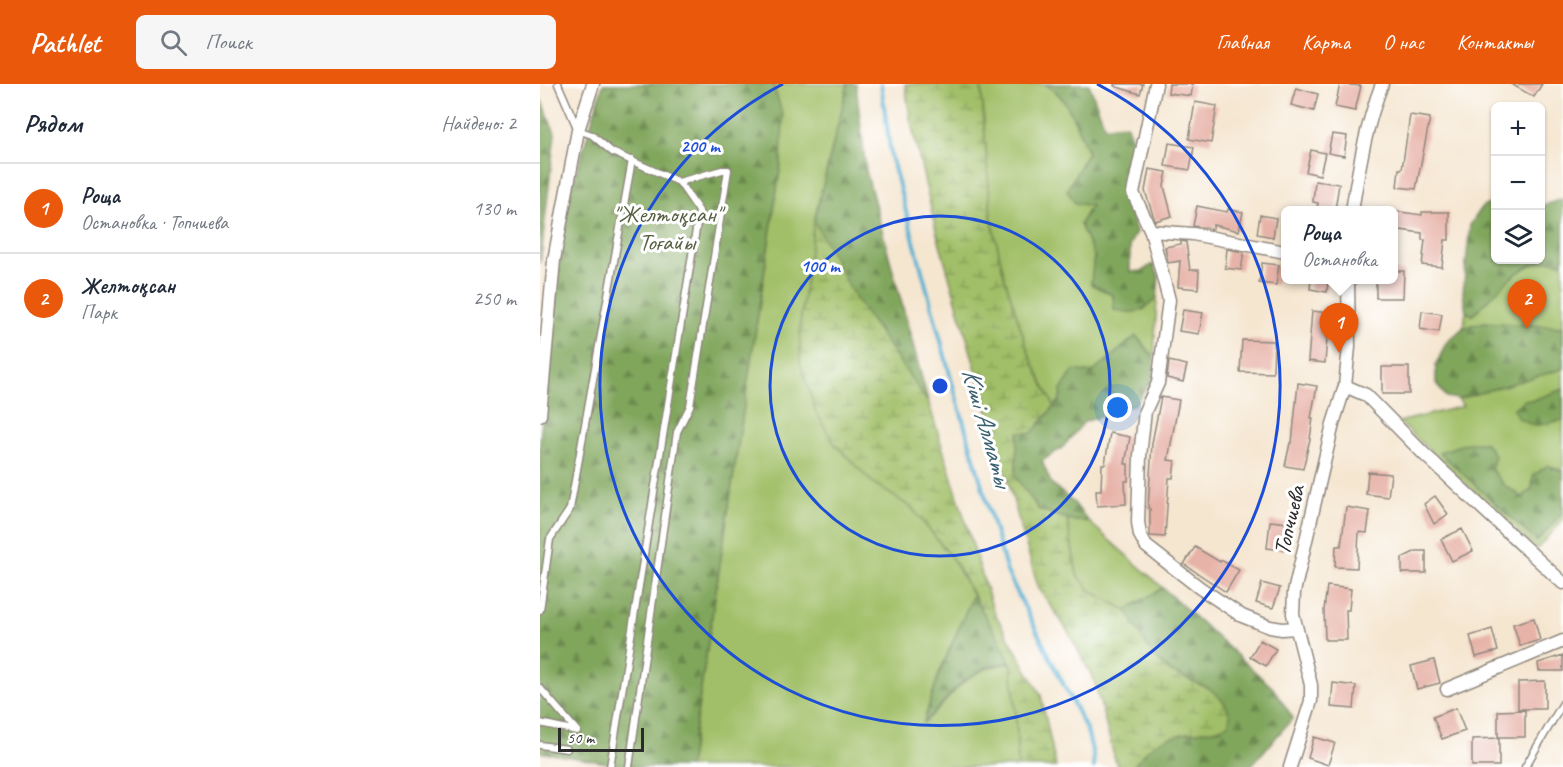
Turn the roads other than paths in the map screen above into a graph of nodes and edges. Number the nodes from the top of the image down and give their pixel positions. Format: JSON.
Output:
{"nodes":[{"id":1,"x":558,"y":84,"type":"edge"},
{"id":2,"x":593,"y":84,"type":"edge"},
{"id":3,"x":1156,"y":84,"type":"edge"},
{"id":4,"x":1382,"y":84,"type":"edge"},
{"id":5,"x":578,"y":130,"type":"junction"},
{"id":6,"x":632,"y":160,"type":"junction"},
{"id":7,"x":679,"y":182,"type":"junction"},
{"id":8,"x":1353,"y":206,"type":"edge"},
{"id":9,"x":1150,"y":231,"type":"junction"},
{"id":10,"x":1281,"y":251,"type":"edge"},
{"id":11,"x":1348,"y":284,"type":"edge"},
{"id":12,"x":1345,"y":386,"type":"junction"},
{"id":13,"x":540,"y":415,"type":"edge"},
{"id":14,"x":1563,"y":583,"type":"edge"},
{"id":15,"x":540,"y":610,"type":"edge"},
{"id":16,"x":1296,"y":628,"type":"junction"},
{"id":17,"x":1563,"y":641,"type":"edge"},
{"id":18,"x":540,"y":688,"type":"edge"},
{"id":19,"x":1447,"y":689,"type":"dead end"},
{"id":20,"x":1563,"y":703,"type":"edge"},
{"id":21,"x":540,"y":723,"type":"edge"},
{"id":22,"x":540,"y":745,"type":"edge"},
{"id":23,"x":567,"y":749,"type":"dead end"},
{"id":24,"x":610,"y":767,"type":"edge"},
{"id":25,"x":630,"y":767,"type":"edge"},
{"id":26,"x":1290,"y":767,"type":"edge"},
{"id":27,"x":1525,"y":767,"type":"edge"}],
"edges":[{"from":1,"to":5,"type":"lane"},
{"from":2,"to":5,"type":"street"},
{"from":3,"to":9,"type":"street"},
{"from":4,"to":8,"type":"street"},
{"from":5,"to":6,"type":"lane"},
{"from":5,"to":13,"type":"street"},
{"from":6,"to":7,"type":"lane"},
{"from":6,"to":15,"type":"lane"},
{"from":7,"to":24,"type":"lane"},
{"from":7,"to":25,"type":"lane"},
{"from":9,"to":10,"type":"street"},
{"from":9,"to":16,"type":"street"},
{"from":11,"to":12,"type":"street","name":"Топчиева"},
{"from":12,"to":14,"type":"street"},
{"from":12,"to":16,"type":"street","name":"Топчиева"},
{"from":16,"to":26,"type":"street","name":"Топчиева"},
{"from":17,"to":19,"type":"street"},
{"from":18,"to":21,"type":"lane"},
{"from":20,"to":27,"type":"lane"},
{"from":22,"to":23,"type":"lane"}]}
